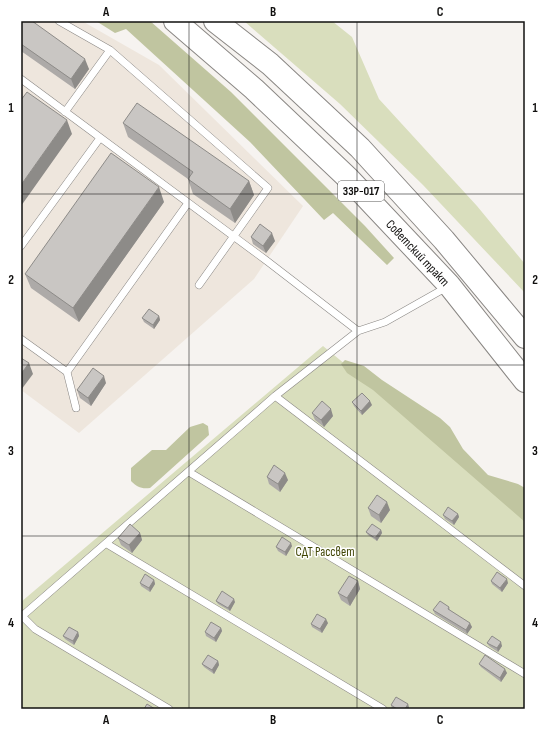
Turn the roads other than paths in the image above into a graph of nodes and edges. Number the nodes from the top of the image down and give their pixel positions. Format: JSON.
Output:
{"nodes":[{"id":1,"x":59,"y":21,"type":"edge"},
{"id":2,"x":175,"y":21,"type":"edge"},
{"id":3,"x":215,"y":21,"type":"edge"},
{"id":4,"x":110,"y":50,"type":"junction"},
{"id":5,"x":21,"y":79,"type":"edge"},
{"id":6,"x":65,"y":112,"type":"junction"},
{"id":7,"x":100,"y":138,"type":"junction"},
{"id":8,"x":188,"y":203,"type":"junction"},
{"id":9,"x":233,"y":236,"type":"junction"},
{"id":10,"x":21,"y":246,"type":"edge"},
{"id":11,"x":199,"y":285,"type":"dead end"},
{"id":12,"x":449,"y":285,"type":"junction"},
{"id":13,"x":358,"y":331,"type":"junction"},
{"id":14,"x":525,"y":337,"type":"edge"},
{"id":15,"x":21,"y":339,"type":"edge"},
{"id":16,"x":68,"y":372,"type":"junction"},
{"id":17,"x":525,"y":381,"type":"edge"},
{"id":18,"x":275,"y":396,"type":"junction"},
{"id":19,"x":76,"y":408,"type":"dead end"},
{"id":20,"x":189,"y":472,"type":"junction"},
{"id":21,"x":107,"y":544,"type":"junction"},
{"id":22,"x":525,"y":586,"type":"edge"},
{"id":23,"x":22,"y":617,"type":"edge"},
{"id":24,"x":525,"y":674,"type":"edge"},
{"id":25,"x":170,"y":709,"type":"edge"},
{"id":26,"x":383,"y":709,"type":"edge"}],
"edges":[{"from":1,"to":4,"type":"lane"},
{"from":2,"to":12,"type":"highway","name":"Советский тракт","number":"33Р-017"},
{"from":3,"to":14,"type":"highway","name":"Советский тракт","number":"33Р-017"},
{"from":4,"to":6,"type":"lane"},
{"from":4,"to":9,"type":"lane"},
{"from":5,"to":6,"type":"lane"},
{"from":6,"to":7,"type":"lane"},
{"from":7,"to":8,"type":"lane"},
{"from":7,"to":10,"type":"lane"},
{"from":8,"to":9,"type":"lane"},
{"from":8,"to":16,"type":"lane"},
{"from":9,"to":11,"type":"lane"},
{"from":9,"to":13,"type":"lane"},
{"from":12,"to":13,"type":"lane"},
{"from":12,"to":17,"type":"highway","name":"Советский тракт","number":"33Р-017"},
{"from":13,"to":18,"type":"lane"},
{"from":15,"to":16,"type":"lane"},
{"from":16,"to":19,"type":"lane"},
{"from":18,"to":20,"type":"lane"},
{"from":18,"to":22,"type":"lane"},
{"from":20,"to":21,"type":"lane"},
{"from":20,"to":24,"type":"lane"},
{"from":21,"to":23,"type":"lane"},
{"from":21,"to":26,"type":"lane"},
{"from":23,"to":25,"type":"lane"}]}
